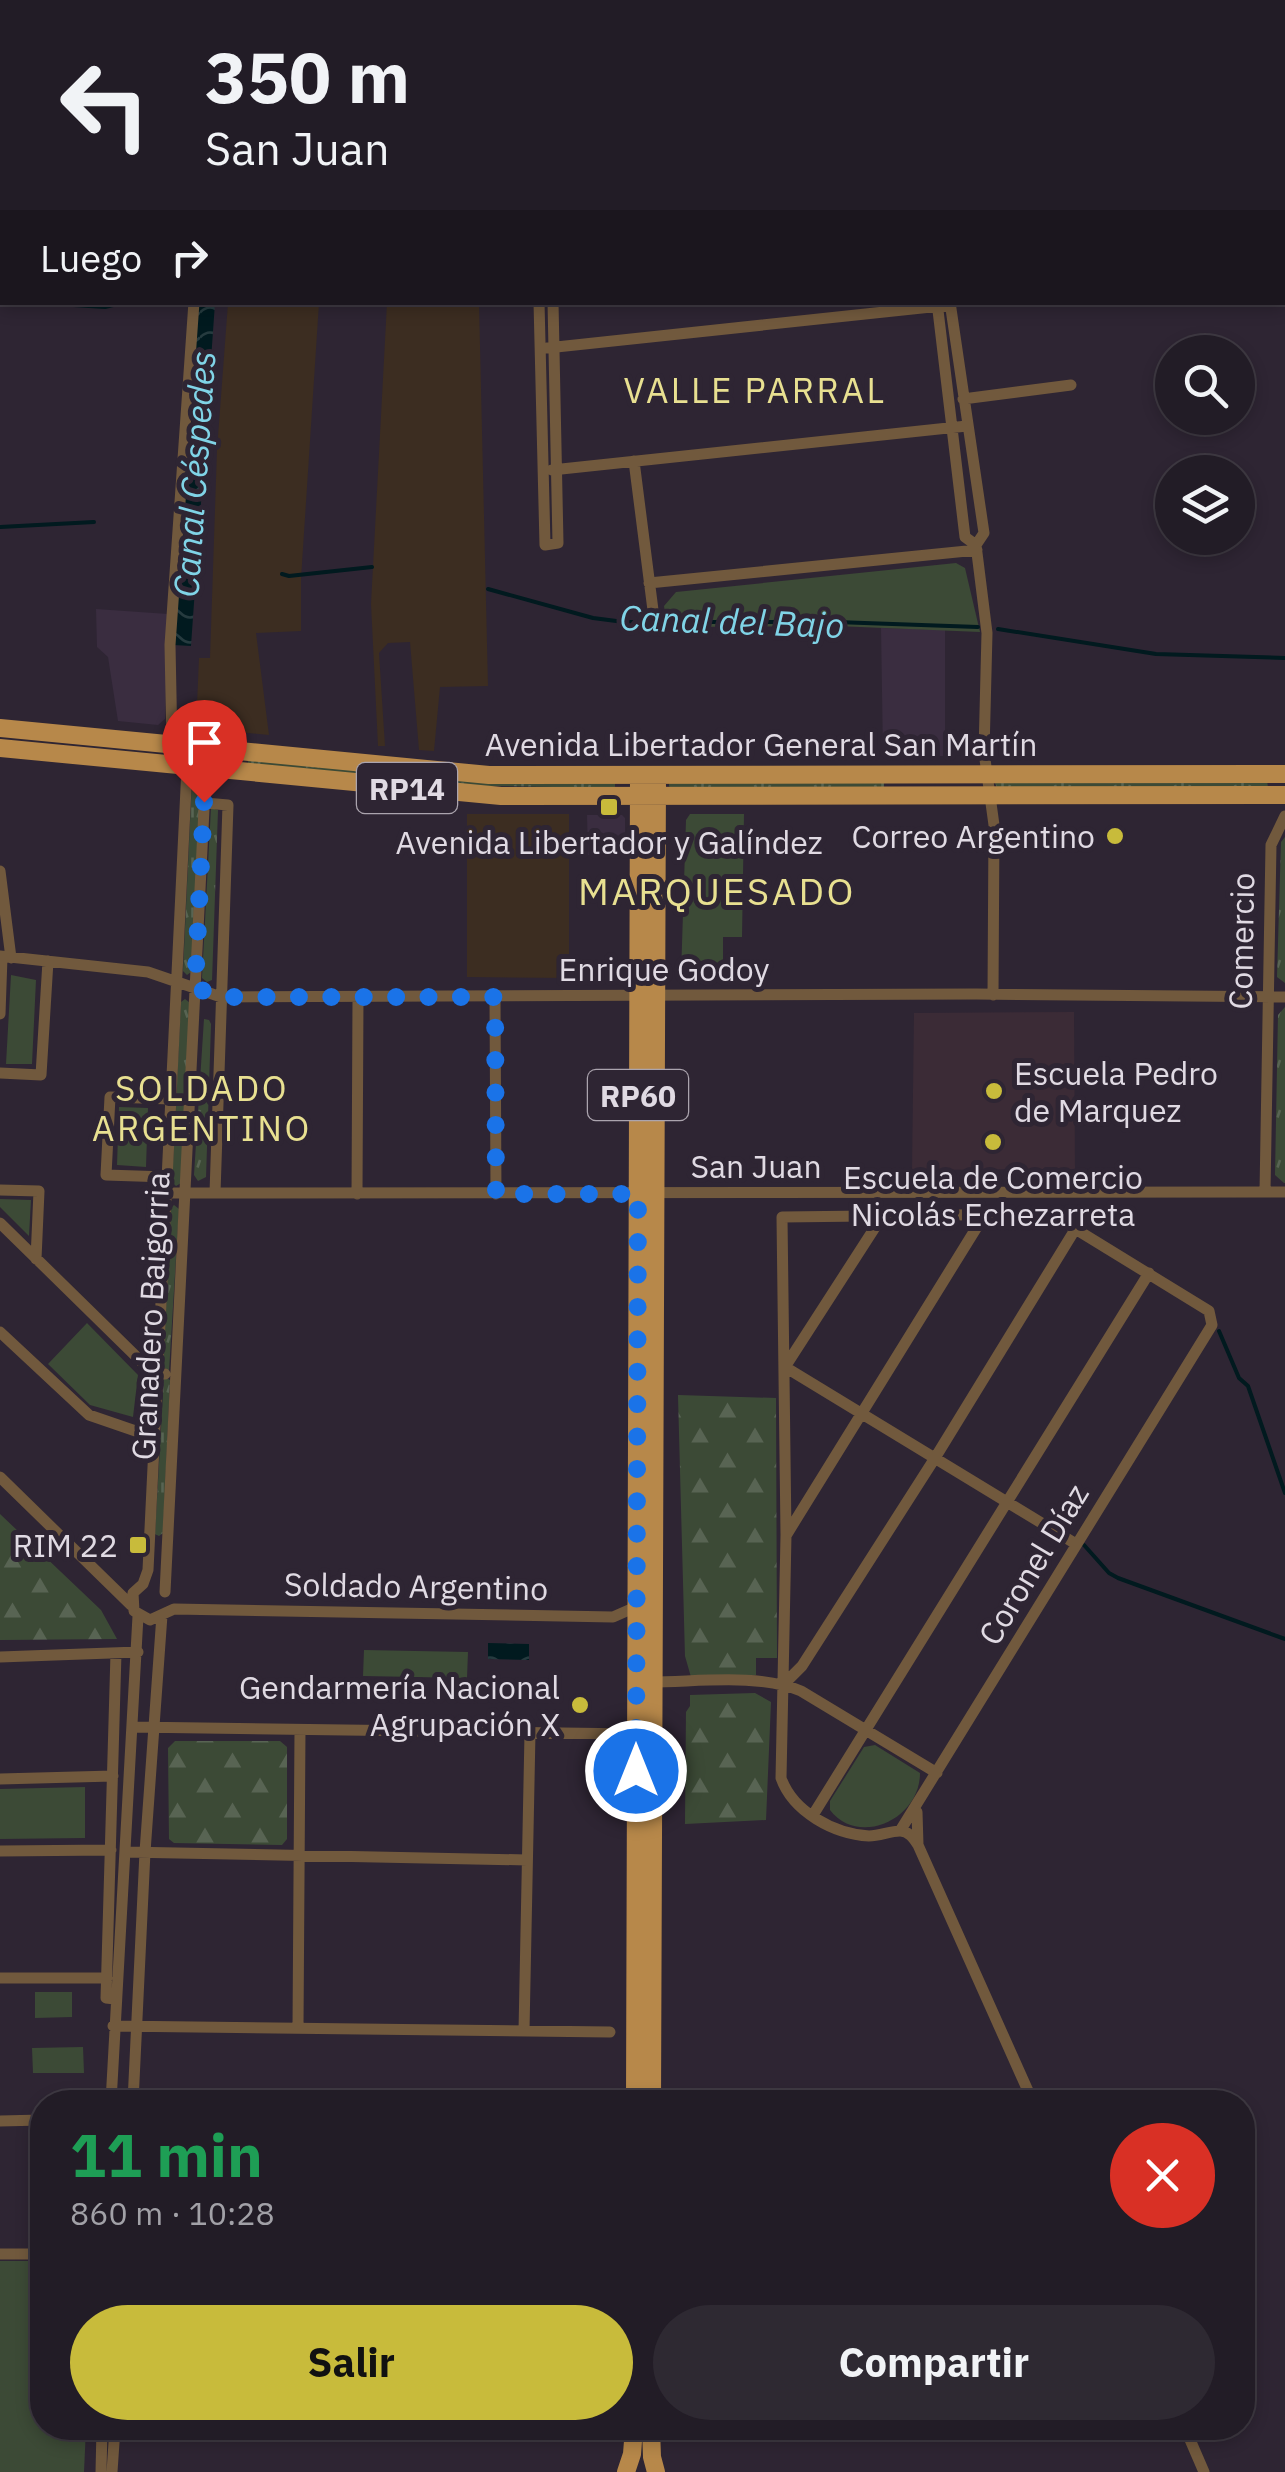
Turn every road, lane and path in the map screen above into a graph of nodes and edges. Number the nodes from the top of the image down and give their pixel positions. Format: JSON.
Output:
{"nodes":[{"id":1,"x":194,"y":305,"type":"edge"},
{"id":2,"x":540,"y":305,"type":"edge"},
{"id":3,"x":553,"y":305,"type":"edge"},
{"id":4,"x":934,"y":305,"type":"edge"},
{"id":5,"x":943,"y":305,"type":"edge"},
{"id":6,"x":943,"y":305,"type":"edge"},
{"id":7,"x":547,"y":348,"type":"junction"},
{"id":8,"x":1071,"y":385,"type":"dead end"},
{"id":9,"x":963,"y":399,"type":"junction"},
{"id":10,"x":960,"y":427,"type":"junction"},
{"id":11,"x":634,"y":461,"type":"junction"},
{"id":12,"x":557,"y":470,"type":"junction"},
{"id":13,"x":543,"y":471,"type":"junction"},
{"id":14,"x":977,"y":548,"type":"junction"},
{"id":15,"x":649,"y":583,"type":"junction"},
{"id":16,"x":654,"y":618,"type":"dead end"},
{"id":17,"x":0,"y":728,"type":"edge"},
{"id":18,"x":189,"y":747,"type":"junction"},
{"id":19,"x":0,"y":748,"type":"edge"},
{"id":20,"x":197,"y":768,"type":"junction"},
{"id":21,"x":1281,"y":774,"type":"edge"},
{"id":22,"x":648,"y":775,"type":"junction"},
{"id":23,"x":891,"y":775,"type":"junction"},
{"id":24,"x":922,"y":775,"type":"junction"},
{"id":25,"x":988,"y":775,"type":"junction"},
{"id":26,"x":891,"y":796,"type":"junction"},
{"id":27,"x":922,"y":796,"type":"junction"},
{"id":28,"x":988,"y":796,"type":"junction"},
{"id":29,"x":648,"y":797,"type":"junction"},
{"id":30,"x":204,"y":802,"type":"junction"},
{"id":31,"x":1283,"y":804,"type":"edge"},
{"id":32,"x":0,"y":871,"type":"edge"},
{"id":33,"x":4,"y":957,"type":"edge"},
{"id":34,"x":48,"y":962,"type":"junction"},
{"id":35,"x":177,"y":982,"type":"junction"},
{"id":36,"x":195,"y":988,"type":"junction"},
{"id":37,"x":992,"y":994,"type":"junction"},
{"id":38,"x":647,"y":996,"type":"junction"},
{"id":39,"x":222,"y":997,"type":"junction"},
{"id":40,"x":495,"y":997,"type":"junction"},
{"id":41,"x":1268,"y":997,"type":"junction"},
{"id":42,"x":1285,"y":997,"type":"edge"},
{"id":43,"x":358,"y":998,"type":"junction"},
{"id":44,"x":0,"y":1014,"type":"edge"},
{"id":45,"x":0,"y":1073,"type":"edge"},
{"id":46,"x":171,"y":1099,"type":"junction"},
{"id":47,"x":168,"y":1177,"type":"junction"},
{"id":48,"x":0,"y":1190,"type":"edge"},
{"id":49,"x":1265,"y":1192,"type":"junction"},
{"id":50,"x":1285,"y":1192,"type":"edge"},
{"id":51,"x":167,"y":1193,"type":"junction"},
{"id":52,"x":184,"y":1193,"type":"junction"},
{"id":53,"x":215,"y":1193,"type":"junction"},
{"id":54,"x":357,"y":1194,"type":"junction"},
{"id":55,"x":496,"y":1194,"type":"junction"},
{"id":56,"x":647,"y":1194,"type":"junction"},
{"id":57,"x":984,"y":1214,"type":"junction"},
{"id":58,"x":883,"y":1216,"type":"junction"},
{"id":59,"x":0,"y":1224,"type":"edge"},
{"id":60,"x":1076,"y":1228,"type":"junction"},
{"id":61,"x":36,"y":1259,"type":"junction"},
{"id":62,"x":1149,"y":1274,"type":"junction"},
{"id":63,"x":0,"y":1332,"type":"edge"},
{"id":64,"x":785,"y":1367,"type":"junction"},
{"id":65,"x":158,"y":1373,"type":"junction"},
{"id":66,"x":175,"y":1374,"type":"junction"},
{"id":67,"x":861,"y":1413,"type":"junction"},
{"id":68,"x":153,"y":1437,"type":"junction"},
{"id":69,"x":935,"y":1458,"type":"junction"},
{"id":70,"x":0,"y":1477,"type":"edge"},
{"id":71,"x":1009,"y":1503,"type":"junction"},
{"id":72,"x":786,"y":1535,"type":"junction"},
{"id":73,"x":1076,"y":1544,"type":"junction"},
{"id":74,"x":143,"y":1584,"type":"junction"},
{"id":75,"x":654,"y":1588,"type":"junction"},
{"id":76,"x":166,"y":1592,"type":"junction"},
{"id":77,"x":636,"y":1608,"type":"junction"},
{"id":78,"x":135,"y":1610,"type":"junction"},
{"id":79,"x":164,"y":1613,"type":"junction"},
{"id":80,"x":138,"y":1652,"type":"junction"},
{"id":81,"x":116,"y":1653,"type":"junction"},
{"id":82,"x":0,"y":1657,"type":"edge"},
{"id":83,"x":645,"y":1683,"type":"junction"},
{"id":84,"x":784,"y":1684,"type":"junction"},
{"id":85,"x":133,"y":1728,"type":"junction"},
{"id":86,"x":154,"y":1728,"type":"junction"},
{"id":87,"x":300,"y":1730,"type":"junction"},
{"id":88,"x":866,"y":1731,"type":"junction"},
{"id":89,"x":530,"y":1733,"type":"junction"},
{"id":90,"x":636,"y":1734,"type":"junction"},
{"id":91,"x":937,"y":1773,"type":"junction"},
{"id":92,"x":113,"y":1776,"type":"junction"},
{"id":93,"x":0,"y":1779,"type":"edge"},
{"id":94,"x":112,"y":1806,"type":"junction"},
{"id":95,"x":917,"y":1806,"type":"junction"},
{"id":96,"x":128,"y":1807,"type":"junction"},
{"id":97,"x":148,"y":1807,"type":"junction"},
{"id":98,"x":812,"y":1815,"type":"junction"},
{"id":99,"x":900,"y":1831,"type":"junction"},
{"id":100,"x":918,"y":1845,"type":"junction"},
{"id":101,"x":111,"y":1850,"type":"junction"},
{"id":102,"x":0,"y":1852,"type":"edge"},
{"id":103,"x":125,"y":1852,"type":"junction"},
{"id":104,"x":145,"y":1852,"type":"junction"},
{"id":105,"x":299,"y":1855,"type":"junction"},
{"id":106,"x":527,"y":1860,"type":"junction"},
{"id":107,"x":0,"y":1978,"type":"edge"},
{"id":108,"x":107,"y":1978,"type":"junction"},
{"id":109,"x":115,"y":1999,"type":"junction"},
{"id":110,"x":113,"y":2026,"type":"junction"},
{"id":111,"x":137,"y":2026,"type":"junction"},
{"id":112,"x":298,"y":2028,"type":"junction"},
{"id":113,"x":524,"y":2031,"type":"junction"},
{"id":114,"x":610,"y":2032,"type":"dead end"},
{"id":115,"x":111,"y":2090,"type":"edge"},
{"id":116,"x":134,"y":2090,"type":"edge"},
{"id":117,"x":635,"y":2090,"type":"edge"},
{"id":118,"x":652,"y":2090,"type":"edge"},
{"id":119,"x":1029,"y":2090,"type":"edge"},
{"id":120,"x":0,"y":2120,"type":"edge"},
{"id":121,"x":30,"y":2120,"type":"edge"},
{"id":122,"x":0,"y":2254,"type":"edge"},
{"id":123,"x":30,"y":2254,"type":"edge"},
{"id":124,"x":102,"y":2440,"type":"edge"},
{"id":125,"x":114,"y":2440,"type":"edge"},
{"id":126,"x":633,"y":2440,"type":"edge"},
{"id":127,"x":652,"y":2440,"type":"edge"},
{"id":128,"x":1190,"y":2440,"type":"edge"},
{"id":129,"x":101,"y":2472,"type":"edge"},
{"id":130,"x":112,"y":2472,"type":"edge"},
{"id":131,"x":626,"y":2472,"type":"edge"},
{"id":132,"x":656,"y":2472,"type":"edge"},
{"id":133,"x":1204,"y":2472,"type":"edge"}],
"edges":[{"from":1,"to":18,"type":"street","name":"Granadero Baigorria"},
{"from":2,"to":7,"type":"street"},
{"from":3,"to":7,"type":"street"},
{"from":4,"to":7,"type":"street"},
{"from":5,"to":9,"type":"street"},
{"from":6,"to":10,"type":"street"},
{"from":7,"to":12,"type":"street"},
{"from":7,"to":13,"type":"street"},
{"from":8,"to":9,"type":"street"},
{"from":9,"to":10,"type":"street"},
{"from":10,"to":11,"type":"street"},
{"from":10,"to":14,"type":"street"},
{"from":11,"to":12,"type":"street"},
{"from":11,"to":15,"type":"street"},
{"from":12,"to":13,"type":"street"},
{"from":12,"to":13,"type":"street"},
{"from":14,"to":15,"type":"street"},
{"from":14,"to":25,"type":"street"},
{"from":15,"to":16,"type":"street"},
{"from":17,"to":18,"type":"main road","name":"Avenida Libertador General San Martín","number":"RP14"},
{"from":18,"to":20,"type":"street","name":"Granadero Baigorria"},
{"from":18,"to":20,"type":"street","name":"Granadero Baigorria"},
{"from":18,"to":22,"type":"main road","name":"Avenida Libertador General San Martín","number":"RP14"},
{"from":19,"to":20,"type":"main road","name":"Avenida Libertador General San Martín","number":"RP14"},
{"from":20,"to":29,"type":"main road","name":"Avenida Libertador General San Martín","number":"RP14"},
{"from":20,"to":30,"type":"street","name":"Granadero Baigorria"},
{"from":20,"to":35,"type":"street","name":"Granadero Baigorria"},
{"from":21,"to":25,"type":"main road","name":"Avenida Libertador General San Martín","number":"RP14"},
{"from":21,"to":31,"type":"street","name":"Comercio"},
{"from":22,"to":23,"type":"main road","name":"Avenida Libertador General San Martín","number":"RP14"},
{"from":22,"to":29,"type":"main road","number":"RP60"},
{"from":23,"to":24,"type":"main road","name":"Avenida Libertador General San Martín","number":"RP14"},
{"from":23,"to":26,"type":"main road"},
{"from":24,"to":25,"type":"main road","name":"Avenida Libertador General San Martín","number":"RP14"},
{"from":24,"to":27,"type":"main road"},
{"from":25,"to":28,"type":"street"},
{"from":26,"to":27,"type":"main road","name":"Avenida Libertador General San Martín","number":"RP14"},
{"from":26,"to":29,"type":"main road","name":"Avenida Libertador General San Martín","number":"RP14"},
{"from":27,"to":28,"type":"main road","name":"Avenida Libertador General San Martín","number":"RP14"},
{"from":28,"to":31,"type":"main road","name":"Avenida Libertador General San Martín","number":"RP14"},
{"from":28,"to":37,"type":"street"},
{"from":29,"to":38,"type":"main road","number":"RP60"},
{"from":30,"to":36,"type":"street","name":"Granadero Baigorria"},
{"from":30,"to":39,"type":"street","name":"Granadero Baigorria"},
{"from":31,"to":41,"type":"street","name":"Comercio"},
{"from":32,"to":33,"type":"street"},
{"from":33,"to":34,"type":"street","name":"Enrique Godoy"},
{"from":33,"to":44,"type":"street"},
{"from":34,"to":35,"type":"street","name":"Enrique Godoy"},
{"from":34,"to":45,"type":"street"},
{"from":35,"to":36,"type":"street","name":"Enrique Godoy"},
{"from":35,"to":46,"type":"street","name":"Granadero Baigorria"},
{"from":36,"to":39,"type":"street","name":"Enrique Godoy"},
{"from":36,"to":52,"type":"street","name":"Granadero Baigorria"},
{"from":37,"to":38,"type":"street","name":"Enrique Godoy"},
{"from":37,"to":41,"type":"street","name":"Enrique Godoy"},
{"from":38,"to":40,"type":"street","name":"Enrique Godoy"},
{"from":38,"to":56,"type":"main road","number":"RP60"},
{"from":39,"to":43,"type":"street","name":"Enrique Godoy"},
{"from":39,"to":53,"type":"street","name":"Granadero Baigorria"},
{"from":40,"to":43,"type":"street","name":"Enrique Godoy"},
{"from":40,"to":55,"type":"street"},
{"from":41,"to":42,"type":"street","name":"Enrique Godoy"},
{"from":41,"to":49,"type":"street","name":"Comercio"},
{"from":43,"to":54,"type":"street"},
{"from":46,"to":47,"type":"street","name":"Granadero Baigorria"},
{"from":46,"to":47,"type":"street","name":"Granadero Baigorria"},
{"from":47,"to":51,"type":"street","name":"Granadero Baigorria"},
{"from":48,"to":61,"type":"street"},
{"from":49,"to":50,"type":"street","name":"San Juan"},
{"from":49,"to":56,"type":"street","name":"San Juan"},
{"from":51,"to":52,"type":"street","name":"San Juan"},
{"from":51,"to":65,"type":"street","name":"Granadero Baigorria"},
{"from":52,"to":53,"type":"street","name":"San Juan"},
{"from":52,"to":66,"type":"street","name":"Granadero Baigorria"},
{"from":53,"to":54,"type":"street","name":"San Juan"},
{"from":54,"to":55,"type":"street","name":"San Juan"},
{"from":55,"to":56,"type":"street","name":"San Juan"},
{"from":56,"to":75,"type":"main road","number":"RP60"},
{"from":56,"to":77,"type":"main road","number":"RP60"},
{"from":57,"to":58,"type":"street"},
{"from":57,"to":60,"type":"street"},
{"from":57,"to":67,"type":"street"},
{"from":58,"to":64,"type":"street"},
{"from":58,"to":64,"type":"street"},
{"from":59,"to":61,"type":"street"},
{"from":60,"to":62,"type":"street"},
{"from":60,"to":69,"type":"street"},
{"from":61,"to":65,"type":"street"},
{"from":62,"to":71,"type":"street"},
{"from":62,"to":73,"type":"street","name":"Coronel Díaz"},
{"from":63,"to":68,"type":"street"},
{"from":64,"to":67,"type":"street"},
{"from":64,"to":72,"type":"street"},
{"from":65,"to":66,"type":"street"},
{"from":65,"to":68,"type":"street","name":"Granadero Baigorria"},
{"from":66,"to":76,"type":"street","name":"Granadero Baigorria"},
{"from":67,"to":69,"type":"street"},
{"from":67,"to":72,"type":"street"},
{"from":68,"to":74,"type":"street","name":"Granadero Baigorria"},
{"from":69,"to":71,"type":"street"},
{"from":69,"to":84,"type":"street"},
{"from":70,"to":78,"type":"street"},
{"from":71,"to":73,"type":"street"},
{"from":71,"to":88,"type":"street"},
{"from":72,"to":84,"type":"street"},
{"from":73,"to":91,"type":"street","name":"Coronel Díaz"},
{"from":74,"to":76,"type":"street"},
{"from":74,"to":78,"type":"street","name":"Granadero Baigorria"},
{"from":75,"to":77,"type":"street"},
{"from":75,"to":83,"type":"main road","number":"RP60"},
{"from":76,"to":79,"type":"street","name":"Granadero Baigorria"},
{"from":77,"to":79,"type":"street","name":"Soldado Argentino"},
{"from":77,"to":83,"type":"main road","number":"RP60"},
{"from":78,"to":79,"type":"street"},
{"from":78,"to":80,"type":"street"},
{"from":79,"to":86,"type":"street","name":"Granadero Baigorria"},
{"from":80,"to":81,"type":"street"},
{"from":80,"to":85,"type":"street"},
{"from":81,"to":82,"type":"street"},
{"from":81,"to":92,"type":"street"},
{"from":83,"to":84,"type":"street"},
{"from":83,"to":90,"type":"main road","number":"RP60"},
{"from":83,"to":118,"type":"main road","number":"RP60"},
{"from":84,"to":88,"type":"street"},
{"from":84,"to":98,"type":"street"},
{"from":85,"to":86,"type":"street"},
{"from":85,"to":96,"type":"street"},
{"from":86,"to":87,"type":"street"},
{"from":86,"to":97,"type":"street","name":"Granadero Baigorria"},
{"from":87,"to":89,"type":"street"},
{"from":87,"to":105,"type":"street"},
{"from":88,"to":91,"type":"street"},
{"from":88,"to":98,"type":"street"},
{"from":89,"to":90,"type":"street"},
{"from":89,"to":106,"type":"street"},
{"from":90,"to":117,"type":"main road","number":"RP60"},
{"from":91,"to":95,"type":"street","name":"Coronel Díaz"},
{"from":92,"to":93,"type":"street"},
{"from":92,"to":94,"type":"street"},
{"from":94,"to":96,"type":"street"},
{"from":94,"to":101,"type":"street"},
{"from":95,"to":99,"type":"street","name":"Coronel Díaz"},
{"from":95,"to":100,"type":"street"},
{"from":96,"to":97,"type":"street"},
{"from":96,"to":103,"type":"street"},
{"from":97,"to":104,"type":"street","name":"Granadero Baigorria"},
{"from":98,"to":99,"type":"street"},
{"from":99,"to":100,"type":"street"},
{"from":100,"to":119,"type":"street"},
{"from":101,"to":102,"type":"street"},
{"from":101,"to":108,"type":"street"},
{"from":103,"to":104,"type":"street"},
{"from":103,"to":109,"type":"street"},
{"from":104,"to":105,"type":"street"},
{"from":104,"to":111,"type":"street","name":"Granadero Baigorria"},
{"from":105,"to":106,"type":"street"},
{"from":105,"to":112,"type":"street"},
{"from":106,"to":113,"type":"street"},
{"from":107,"to":108,"type":"street"},
{"from":108,"to":109,"type":"street"},
{"from":109,"to":110,"type":"street"},
{"from":110,"to":111,"type":"street"},
{"from":110,"to":115,"type":"street"},
{"from":111,"to":112,"type":"street"},
{"from":111,"to":116,"type":"street","name":"Granadero Baigorria"},
{"from":112,"to":113,"type":"street"},
{"from":113,"to":114,"type":"street"},
{"from":120,"to":121,"type":"street"},
{"from":122,"to":123,"type":"street"},
{"from":124,"to":129,"type":"street"},
{"from":125,"to":130,"type":"street"},
{"from":126,"to":131,"type":"main road"},
{"from":127,"to":132,"type":"main road"},
{"from":128,"to":133,"type":"street"}]}
